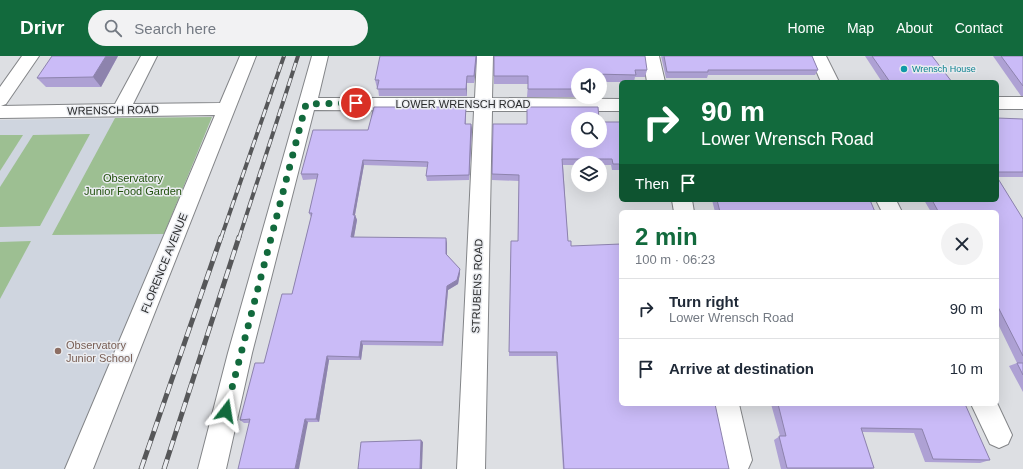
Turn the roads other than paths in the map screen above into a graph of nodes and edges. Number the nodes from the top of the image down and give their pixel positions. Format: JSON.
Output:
{"nodes":[{"id":1,"x":31,"y":56,"type":"edge"},
{"id":2,"x":149,"y":56,"type":"edge"},
{"id":3,"x":248,"y":56,"type":"edge"},
{"id":4,"x":320,"y":56,"type":"edge"},
{"id":5,"x":485,"y":56,"type":"edge"},
{"id":6,"x":650,"y":56,"type":"edge"},
{"id":7,"x":818,"y":56,"type":"edge"},
{"id":8,"x":656,"y":80,"type":"edge"},
{"id":9,"x":829,"y":80,"type":"edge"},
{"id":10,"x":0,"y":100,"type":"edge"},
{"id":11,"x":999,"y":103,"type":"edge"},
{"id":12,"x":1023,"y":103,"type":"edge"},
{"id":13,"x":306,"y":104,"type":"junction"},
{"id":14,"x":484,"y":104,"type":"junction"},
{"id":15,"x":619,"y":105,"type":"edge"},
{"id":16,"x":121,"y":109,"type":"junction"},
{"id":17,"x":227,"y":109,"type":"junction"},
{"id":18,"x":0,"y":112,"type":"edge"},
{"id":19,"x":726,"y":406,"type":"edge"},
{"id":20,"x":985,"y":406,"type":"edge"},
{"id":21,"x":999,"y":435,"type":"dead end"},
{"id":22,"x":738,"y":460,"type":"dead end"},
{"id":23,"x":79,"y":469,"type":"edge"},
{"id":24,"x":212,"y":469,"type":"edge"},
{"id":25,"x":471,"y":469,"type":"edge"}],
"edges":[{"from":1,"to":10,"type":"street"},
{"from":2,"to":16,"type":"street"},
{"from":3,"to":17,"type":"street","name":"FLORENCE AVENUE"},
{"from":4,"to":13,"type":"street"},
{"from":5,"to":14,"type":"street","name":"STRUBENS ROAD"},
{"from":6,"to":8,"type":"street"},
{"from":7,"to":9,"type":"street"},
{"from":11,"to":12,"type":"street"},
{"from":13,"to":14,"type":"street","name":"LOWER WRENSCH ROAD"},
{"from":13,"to":24,"type":"street"},
{"from":14,"to":15,"type":"street","name":"LOWER WRENSCH ROAD"},
{"from":14,"to":25,"type":"street","name":"STRUBENS ROAD"},
{"from":16,"to":17,"type":"street","name":"WRENSCH ROAD"},
{"from":16,"to":18,"type":"street","name":"WRENSCH ROAD"},
{"from":17,"to":23,"type":"street","name":"FLORENCE AVENUE"},
{"from":19,"to":22,"type":"street"},
{"from":20,"to":21,"type":"street"}]}
